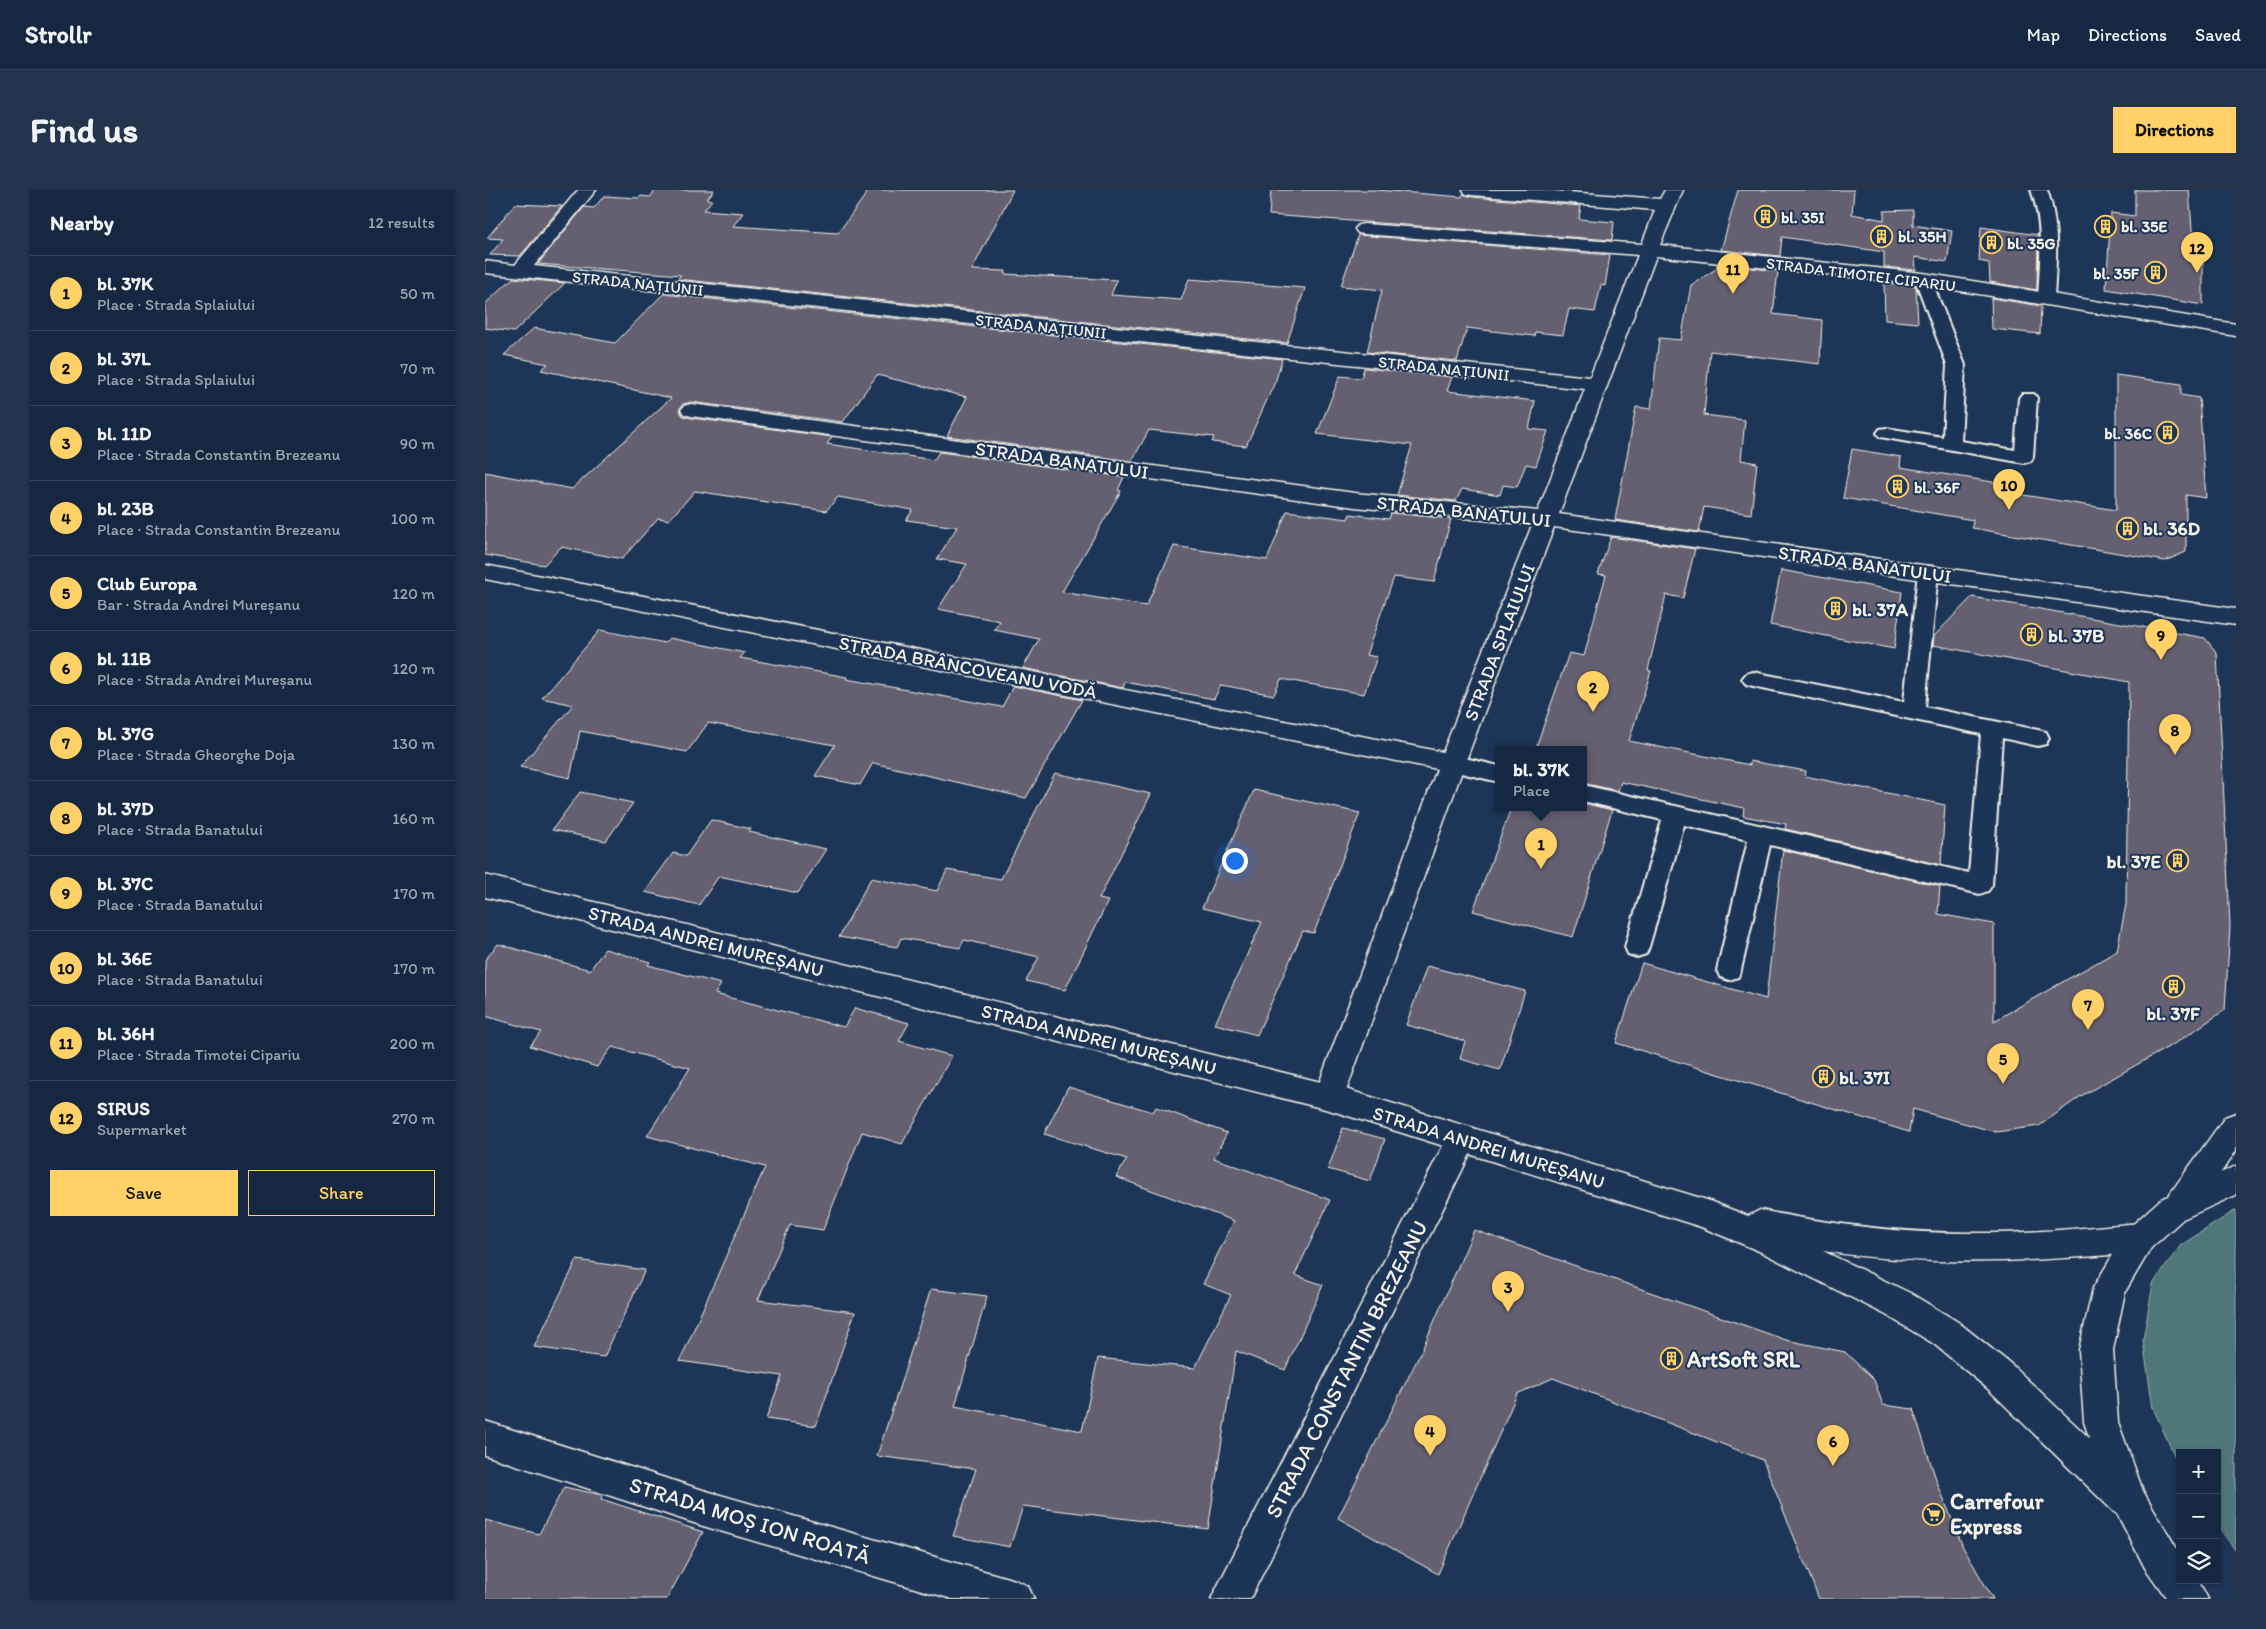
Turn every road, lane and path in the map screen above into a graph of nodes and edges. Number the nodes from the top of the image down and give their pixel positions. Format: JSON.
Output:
{"nodes":[{"id":1,"x":587,"y":190,"type":"edge"},
{"id":2,"x":1472,"y":190,"type":"edge"},
{"id":3,"x":2034,"y":191,"type":"edge"},
{"id":4,"x":1670,"y":197,"type":"edge"},
{"id":5,"x":1364,"y":229,"type":"dead end"},
{"id":6,"x":1649,"y":250,"type":"junction"},
{"id":7,"x":485,"y":267,"type":"edge"},
{"id":8,"x":520,"y":271,"type":"junction"},
{"id":9,"x":1923,"y":280,"type":"junction"},
{"id":10,"x":2046,"y":298,"type":"junction"},
{"id":11,"x":2236,"y":330,"type":"edge"},
{"id":12,"x":1597,"y":384,"type":"junction"},
{"id":13,"x":2028,"y":398,"type":"dead end"},
{"id":14,"x":691,"y":410,"type":"dead end"},
{"id":15,"x":1886,"y":433,"type":"dead end"},
{"id":16,"x":1952,"y":445,"type":"junction"},
{"id":17,"x":1547,"y":520,"type":"junction"},
{"id":18,"x":485,"y":572,"type":"edge"},
{"id":19,"x":1928,"y":572,"type":"junction"},
{"id":20,"x":2236,"y":617,"type":"edge"},
{"id":21,"x":1753,"y":679,"type":"dead end"},
{"id":22,"x":1914,"y":712,"type":"junction"},
{"id":23,"x":1993,"y":729,"type":"junction"},
{"id":24,"x":2038,"y":738,"type":"dead end"},
{"id":25,"x":1452,"y":763,"type":"junction"},
{"id":26,"x":1495,"y":773,"type":"edge"},
{"id":27,"x":1587,"y":794,"type":"edge"},
{"id":28,"x":1675,"y":815,"type":"junction"},
{"id":29,"x":1761,"y":835,"type":"junction"},
{"id":30,"x":485,"y":886,"type":"edge"},
{"id":31,"x":1637,"y":947,"type":"dead end"},
{"id":32,"x":1729,"y":970,"type":"dead end"},
{"id":33,"x":1329,"y":1097,"type":"junction"},
{"id":34,"x":2236,"y":1126,"type":"edge"},
{"id":35,"x":1463,"y":1138,"type":"junction"},
{"id":36,"x":2236,"y":1180,"type":"edge"},
{"id":37,"x":2180,"y":1205,"type":"junction"},
{"id":38,"x":1707,"y":1214,"type":"junction"},
{"id":39,"x":2140,"y":1238,"type":"junction"},
{"id":40,"x":485,"y":1438,"type":"edge"},
{"id":41,"x":2128,"y":1500,"type":"junction"},
{"id":42,"x":973,"y":1593,"type":"edge"},
{"id":43,"x":1015,"y":1599,"type":"edge"},
{"id":44,"x":1230,"y":1599,"type":"edge"},
{"id":45,"x":2189,"y":1599,"type":"edge"}],
"edges":[{"from":1,"to":8,"type":"street"},
{"from":2,"to":4,"type":"street"},
{"from":3,"to":10,"type":"lane"},
{"from":4,"to":6,"type":"street","name":"STRADA SPLAIULUI"},
{"from":5,"to":6,"type":"street","name":"STRADA TIMOTEI CIPARIU"},
{"from":6,"to":9,"type":"street","name":"STRADA TIMOTEI CIPARIU"},
{"from":6,"to":12,"type":"street","name":"STRADA SPLAIULUI"},
{"from":7,"to":8,"type":"street","name":"STRADA NAȚIUNII"},
{"from":8,"to":12,"type":"street","name":"STRADA NAȚIUNII"},
{"from":9,"to":10,"type":"street","name":"STRADA TIMOTEI CIPARIU"},
{"from":9,"to":16,"type":"lane"},
{"from":10,"to":11,"type":"street","name":"STRADA TIMOTEI CIPARIU"},
{"from":12,"to":17,"type":"street","name":"STRADA SPLAIULUI"},
{"from":13,"to":16,"type":"lane"},
{"from":14,"to":17,"type":"street","name":"STRADA BANATULUI"},
{"from":15,"to":16,"type":"lane"},
{"from":17,"to":19,"type":"street","name":"STRADA BANATULUI"},
{"from":17,"to":25,"type":"street","name":"STRADA SPLAIULUI"},
{"from":18,"to":25,"type":"street","name":"STRADA BRÂNCOVEANU VODĂ"},
{"from":19,"to":20,"type":"street","name":"STRADA BANATULUI"},
{"from":19,"to":22,"type":"lane"},
{"from":21,"to":22,"type":"lane"},
{"from":22,"to":23,"type":"lane"},
{"from":23,"to":24,"type":"lane"},
{"from":23,"to":29,"type":"lane"},
{"from":25,"to":26,"type":"lane"},
{"from":25,"to":33,"type":"street","name":"STRADA SPLAIULUI"},
{"from":27,"to":28,"type":"lane"},
{"from":28,"to":29,"type":"lane"},
{"from":28,"to":31,"type":"lane"},
{"from":29,"to":32,"type":"lane"},
{"from":30,"to":33,"type":"street","name":"STRADA ANDREI MUREȘANU"},
{"from":33,"to":35,"type":"street","name":"STRADA ANDREI MUREȘANU"},
{"from":34,"to":37,"type":"street"},
{"from":35,"to":38,"type":"street","name":"STRADA ANDREI MUREȘANU"},
{"from":35,"to":44,"type":"street","name":"STRADA CONSTANTIN BREZEANU"},
{"from":36,"to":37,"type":"street"},
{"from":37,"to":39,"type":"street"},
{"from":38,"to":39,"type":"street","name":"STRADA ANDREI MUREȘANU"},
{"from":38,"to":41,"type":"street","name":"STRADA ANDREI MUREȘANU"},
{"from":39,"to":41,"type":"street"},
{"from":40,"to":42,"type":"street","name":"STRADA MOȘ ION ROATĂ"},
{"from":41,"to":45,"type":"street"},
{"from":42,"to":43,"type":"street","name":"STRADA MOȘ ION ROATĂ"}]}
